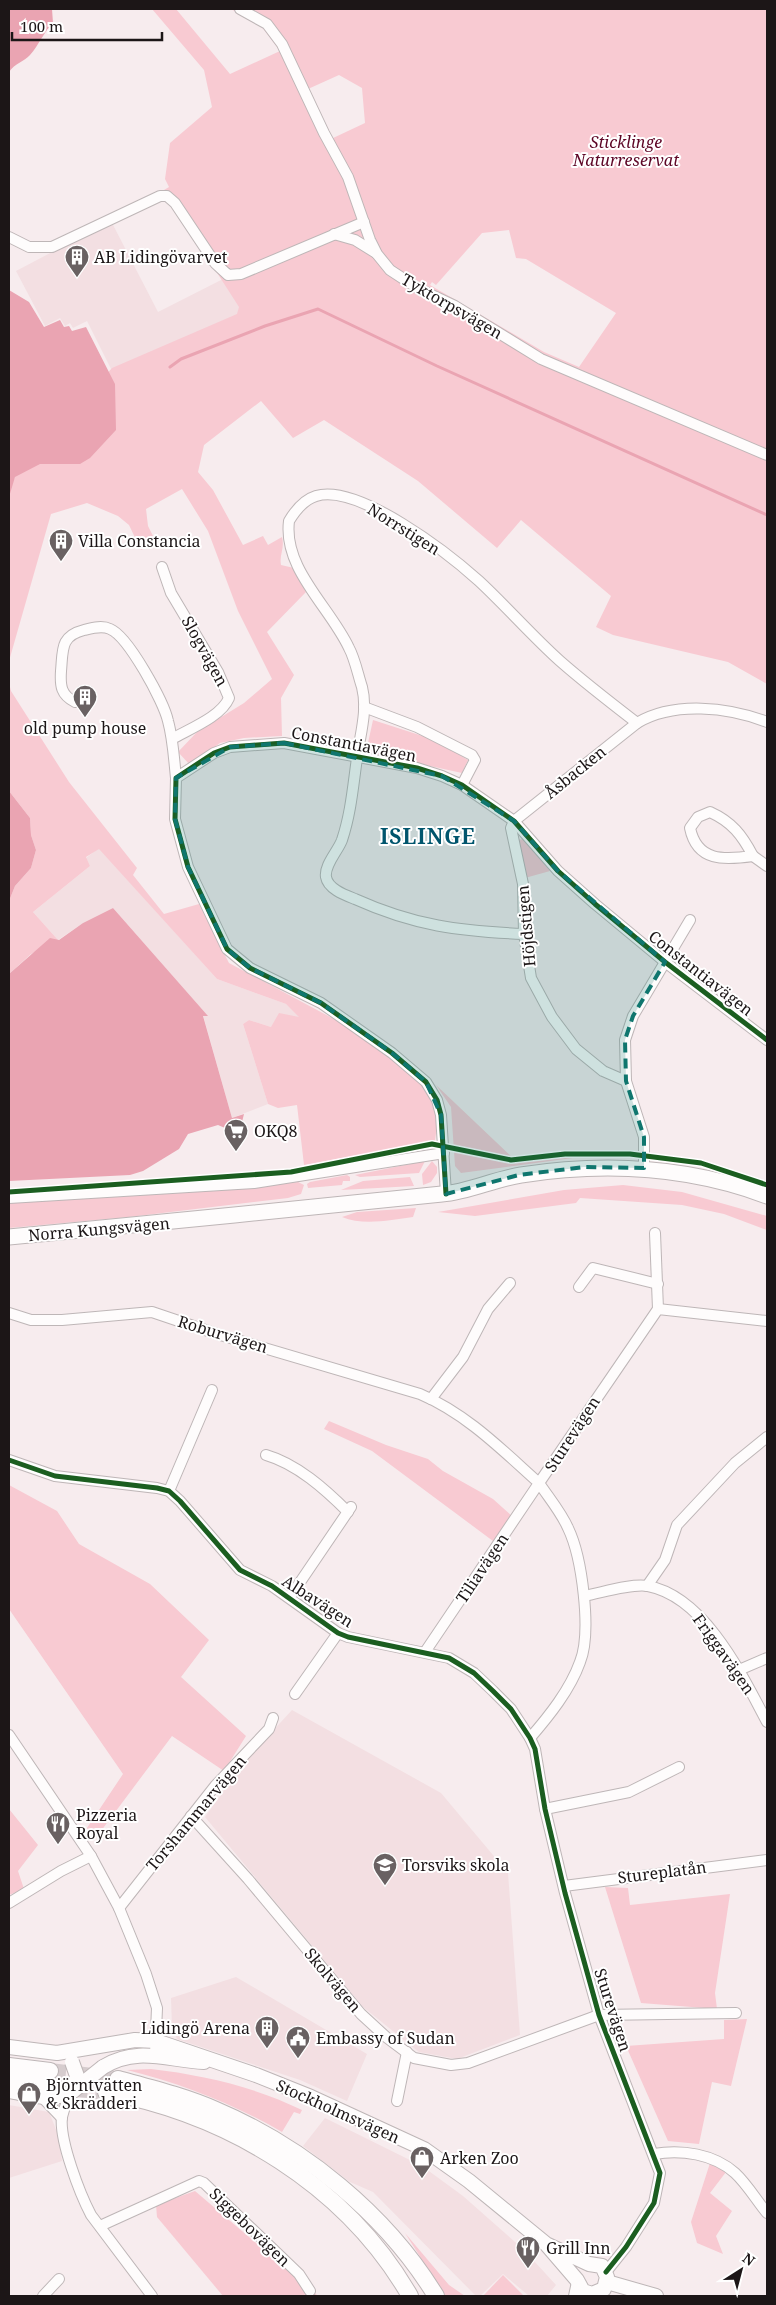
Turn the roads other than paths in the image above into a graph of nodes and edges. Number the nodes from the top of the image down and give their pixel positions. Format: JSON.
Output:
{"nodes":[{"id":1,"x":240,"y":9,"type":"edge"},
{"id":2,"x":364,"y":222,"type":"junction"},
{"id":3,"x":334,"y":234,"type":"junction"},
{"id":4,"x":9,"y":237,"type":"edge"},
{"id":5,"x":377,"y":254,"type":"junction"},
{"id":6,"x":767,"y":455,"type":"edge"},
{"id":7,"x":162,"y":567,"type":"dead end"},
{"id":8,"x":75,"y":702,"type":"dead end"},
{"id":9,"x":364,"y":707,"type":"junction"},
{"id":10,"x":767,"y":722,"type":"edge"},
{"id":11,"x":637,"y":723,"type":"junction"},
{"id":12,"x":172,"y":738,"type":"junction"},
{"id":13,"x":357,"y":757,"type":"junction"},
{"id":14,"x":176,"y":778,"type":"junction"},
{"id":15,"x":462,"y":785,"type":"junction"},
{"id":16,"x":514,"y":821,"type":"junction"},
{"id":17,"x":752,"y":856,"type":"junction"},
{"id":18,"x":767,"y":866,"type":"edge"},
{"id":19,"x":690,"y":920,"type":"dead end"},
{"id":20,"x":524,"y":934,"type":"junction"},
{"id":21,"x":665,"y":962,"type":"junction"},
{"id":22,"x":767,"y":1040,"type":"edge"},
{"id":23,"x":626,"y":1080,"type":"junction"},
{"id":24,"x":444,"y":1153,"type":"junction"},
{"id":25,"x":644,"y":1168,"type":"junction"},
{"id":26,"x":446,"y":1194,"type":"junction"},
{"id":27,"x":767,"y":1196,"type":"edge"},
{"id":28,"x":9,"y":1198,"type":"edge"},
{"id":29,"x":655,"y":1233,"type":"dead end"},
{"id":30,"x":9,"y":1237,"type":"edge"},
{"id":31,"x":510,"y":1283,"type":"dead end"},
{"id":32,"x":658,"y":1284,"type":"junction"},
{"id":33,"x":579,"y":1286,"type":"dead end"},
{"id":34,"x":658,"y":1309,"type":"junction"},
{"id":35,"x":9,"y":1313,"type":"edge"},
{"id":36,"x":767,"y":1321,"type":"edge"},
{"id":37,"x":212,"y":1390,"type":"dead end"},
{"id":38,"x":432,"y":1399,"type":"junction"},
{"id":39,"x":767,"y":1437,"type":"edge"},
{"id":40,"x":266,"y":1455,"type":"dead end"},
{"id":41,"x":9,"y":1460,"type":"edge"},
{"id":42,"x":539,"y":1483,"type":"junction"},
{"id":43,"x":168,"y":1492,"type":"junction"},
{"id":44,"x":646,"y":1586,"type":"junction"},
{"id":45,"x":584,"y":1596,"type":"junction"},
{"id":46,"x":290,"y":1597,"type":"junction"},
{"id":47,"x":338,"y":1633,"type":"junction"},
{"id":48,"x":425,"y":1652,"type":"junction"},
{"id":49,"x":767,"y":1658,"type":"edge"},
{"id":50,"x":739,"y":1670,"type":"junction"},
{"id":51,"x":295,"y":1694,"type":"dead end"},
{"id":52,"x":273,"y":1718,"type":"dead end"},
{"id":53,"x":767,"y":1722,"type":"edge"},
{"id":54,"x":9,"y":1736,"type":"edge"},
{"id":55,"x":530,"y":1738,"type":"junction"},
{"id":56,"x":678,"y":1767,"type":"dead end"},
{"id":57,"x":545,"y":1809,"type":"junction"},
{"id":58,"x":190,"y":1816,"type":"junction"},
{"id":59,"x":91,"y":1856,"type":"junction"},
{"id":60,"x":763,"y":1859,"type":"edge"},
{"id":61,"x":564,"y":1886,"type":"junction"},
{"id":62,"x":9,"y":1903,"type":"edge"},
{"id":63,"x":119,"y":1908,"type":"junction"},
{"id":64,"x":736,"y":2013,"type":"dead end"},
{"id":65,"x":599,"y":2014,"type":"junction"},
{"id":66,"x":9,"y":2047,"type":"edge"},
{"id":67,"x":155,"y":2048,"type":"junction"},
{"id":68,"x":407,"y":2052,"type":"junction"},
{"id":69,"x":57,"y":2053,"type":"junction"},
{"id":70,"x":9,"y":2066,"type":"edge"},
{"id":71,"x":118,"y":2079,"type":"tunnel mouth"},
{"id":72,"x":9,"y":2081,"type":"edge"},
{"id":73,"x":46,"y":2084,"type":"junction"},
{"id":74,"x":9,"y":2091,"type":"edge"},
{"id":75,"x":106,"y":2092,"type":"tunnel mouth"},
{"id":76,"x":70,"y":2094,"type":"junction"},
{"id":77,"x":397,"y":2102,"type":"dead end"},
{"id":78,"x":62,"y":2118,"type":"junction"},
{"id":79,"x":654,"y":2154,"type":"junction"},
{"id":80,"x":767,"y":2213,"type":"edge"},
{"id":81,"x":100,"y":2226,"type":"junction"},
{"id":82,"x":546,"y":2244,"type":"junction"},
{"id":83,"x":589,"y":2264,"type":"junction"},
{"id":84,"x":59,"y":2279,"type":"dead end"},
{"id":85,"x":577,"y":2281,"type":"junction"},
{"id":86,"x":603,"y":2285,"type":"edge"},
{"id":87,"x":310,"y":2291,"type":"dead end"},
{"id":88,"x":43,"y":2296,"type":"edge"},
{"id":89,"x":152,"y":2296,"type":"edge"},
{"id":90,"x":410,"y":2296,"type":"edge"},
{"id":91,"x":436,"y":2296,"type":"edge"},
{"id":92,"x":574,"y":2296,"type":"edge"},
{"id":93,"x":656,"y":2296,"type":"edge"}],
"edges":[{"from":1,"to":2,"type":"street","name":"Tyktorpsvägen"},
{"from":2,"to":3,"type":"street"},
{"from":2,"to":5,"type":"street","name":"Tyktorpsvägen"},
{"from":3,"to":4,"type":"street"},
{"from":3,"to":5,"type":"street"},
{"from":5,"to":6,"type":"street","name":"Tyktorpsvägen"},
{"from":7,"to":12,"type":"street","name":"Slogvägen"},
{"from":8,"to":12,"type":"street"},
{"from":9,"to":11,"type":"street","name":"Norrstigen"},
{"from":9,"to":13,"type":"street","name":"Norrstigen"},
{"from":9,"to":15,"type":"street","name":"Constantiavägen"},
{"from":10,"to":11,"type":"street"},
{"from":11,"to":16,"type":"street","name":"Åsbacken"},
{"from":12,"to":14,"type":"street"},
{"from":13,"to":14,"type":"street","name":"Constantiavägen"},
{"from":13,"to":15,"type":"street","name":"Constantiavägen"},
{"from":13,"to":20,"type":"street","name":"Norrstigen"},
{"from":14,"to":24,"type":"street"},
{"from":15,"to":16,"type":"street","name":"Constantiavägen"},
{"from":16,"to":20,"type":"street","name":"Höjdstigen"},
{"from":16,"to":21,"type":"street","name":"Constantiavägen"},
{"from":17,"to":17,"type":"street"},
{"from":17,"to":18,"type":"street"},
{"from":19,"to":21,"type":"street"},
{"from":20,"to":23,"type":"street","name":"Höjdstigen"},
{"from":21,"to":22,"type":"street","name":"Constantiavägen"},
{"from":21,"to":23,"type":"street"},
{"from":23,"to":25,"type":"street"},
{"from":24,"to":26,"type":"street"},
{"from":24,"to":28,"type":"street"},
{"from":25,"to":26,"type":"main road"},
{"from":25,"to":27,"type":"main road"},
{"from":26,"to":30,"type":"main road","name":"Norra Kungsvägen"},
{"from":29,"to":32,"type":"street"},
{"from":31,"to":38,"type":"street"},
{"from":32,"to":33,"type":"street"},
{"from":32,"to":34,"type":"street"},
{"from":34,"to":36,"type":"street"},
{"from":34,"to":42,"type":"street","name":"Sturevägen"},
{"from":35,"to":38,"type":"street","name":"Roburvägen"},
{"from":37,"to":43,"type":"street"},
{"from":38,"to":42,"type":"street","name":"Roburvägen"},
{"from":39,"to":44,"type":"street"},
{"from":40,"to":46,"type":"street"},
{"from":41,"to":43,"type":"street","name":"Albavägen"},
{"from":42,"to":45,"type":"street","name":"Sturevägen"},
{"from":42,"to":48,"type":"street","name":"Tiliavägen"},
{"from":43,"to":46,"type":"street","name":"Albavägen"},
{"from":44,"to":45,"type":"street","name":"Friggavägen"},
{"from":44,"to":50,"type":"street","name":"Friggavägen"},
{"from":45,"to":55,"type":"street","name":"Sturevägen"},
{"from":46,"to":47,"type":"street","name":"Albavägen"},
{"from":47,"to":48,"type":"street","name":"Albavägen"},
{"from":47,"to":51,"type":"street"},
{"from":48,"to":55,"type":"street","name":"Albavägen"},
{"from":49,"to":50,"type":"street"},
{"from":50,"to":53,"type":"street","name":"Friggavägen"},
{"from":52,"to":58,"type":"street","name":"Torshammarvägen"},
{"from":54,"to":59,"type":"street"},
{"from":55,"to":57,"type":"street","name":"Sturevägen"},
{"from":56,"to":57,"type":"street"},
{"from":57,"to":61,"type":"street","name":"Sturevägen"},
{"from":58,"to":63,"type":"street","name":"Torshammarvägen"},
{"from":58,"to":68,"type":"street","name":"Skolvägen"},
{"from":59,"to":62,"type":"street"},
{"from":59,"to":63,"type":"street"},
{"from":60,"to":61,"type":"street","name":"Stureplatån"},
{"from":61,"to":65,"type":"street","name":"Sturevägen"},
{"from":63,"to":67,"type":"street"},
{"from":64,"to":65,"type":"street"},
{"from":65,"to":68,"type":"street","name":"Skolvägen"},
{"from":65,"to":79,"type":"street","name":"Sturevägen"},
{"from":66,"to":69,"type":"street","name":"Stockholmsvägen"},
{"from":67,"to":69,"type":"street","name":"Stockholmsvägen"},
{"from":67,"to":76,"type":"street","name":"Stockholmsvägen","bridge":true},
{"from":67,"to":82,"type":"street","name":"Stockholmsvägen"},
{"from":68,"to":77,"type":"street"},
{"from":69,"to":76,"type":"street","name":"Stockholmsvägen","bridge":true},
{"from":70,"to":73,"type":"main road"},
{"from":71,"to":91,"type":"main road"},
{"from":72,"to":73,"type":"main road"},
{"from":73,"to":74,"type":"street"},
{"from":73,"to":76,"type":"street"},
{"from":73,"to":78,"type":"street"},
{"from":75,"to":90,"type":"main road"},
{"from":76,"to":78,"type":"street"},
{"from":78,"to":81,"type":"street"},
{"from":79,"to":80,"type":"street"},
{"from":79,"to":86,"type":"street","name":"Sturevägen"},
{"from":81,"to":87,"type":"street","name":"Siggebovägen"},
{"from":81,"to":89,"type":"street"},
{"from":82,"to":83,"type":"street","name":"Stockholmsvägen"},
{"from":82,"to":85,"type":"street","name":"Stockholmsvägen"},
{"from":83,"to":85,"type":"street"},
{"from":83,"to":86,"type":"street","name":"Stockholmsvägen"},
{"from":84,"to":88,"type":"street"},
{"from":85,"to":86,"type":"street","name":"Stockholmsvägen"},
{"from":85,"to":92,"type":"street"},
{"from":86,"to":93,"type":"street","name":"Stockholmsvägen"}]}
